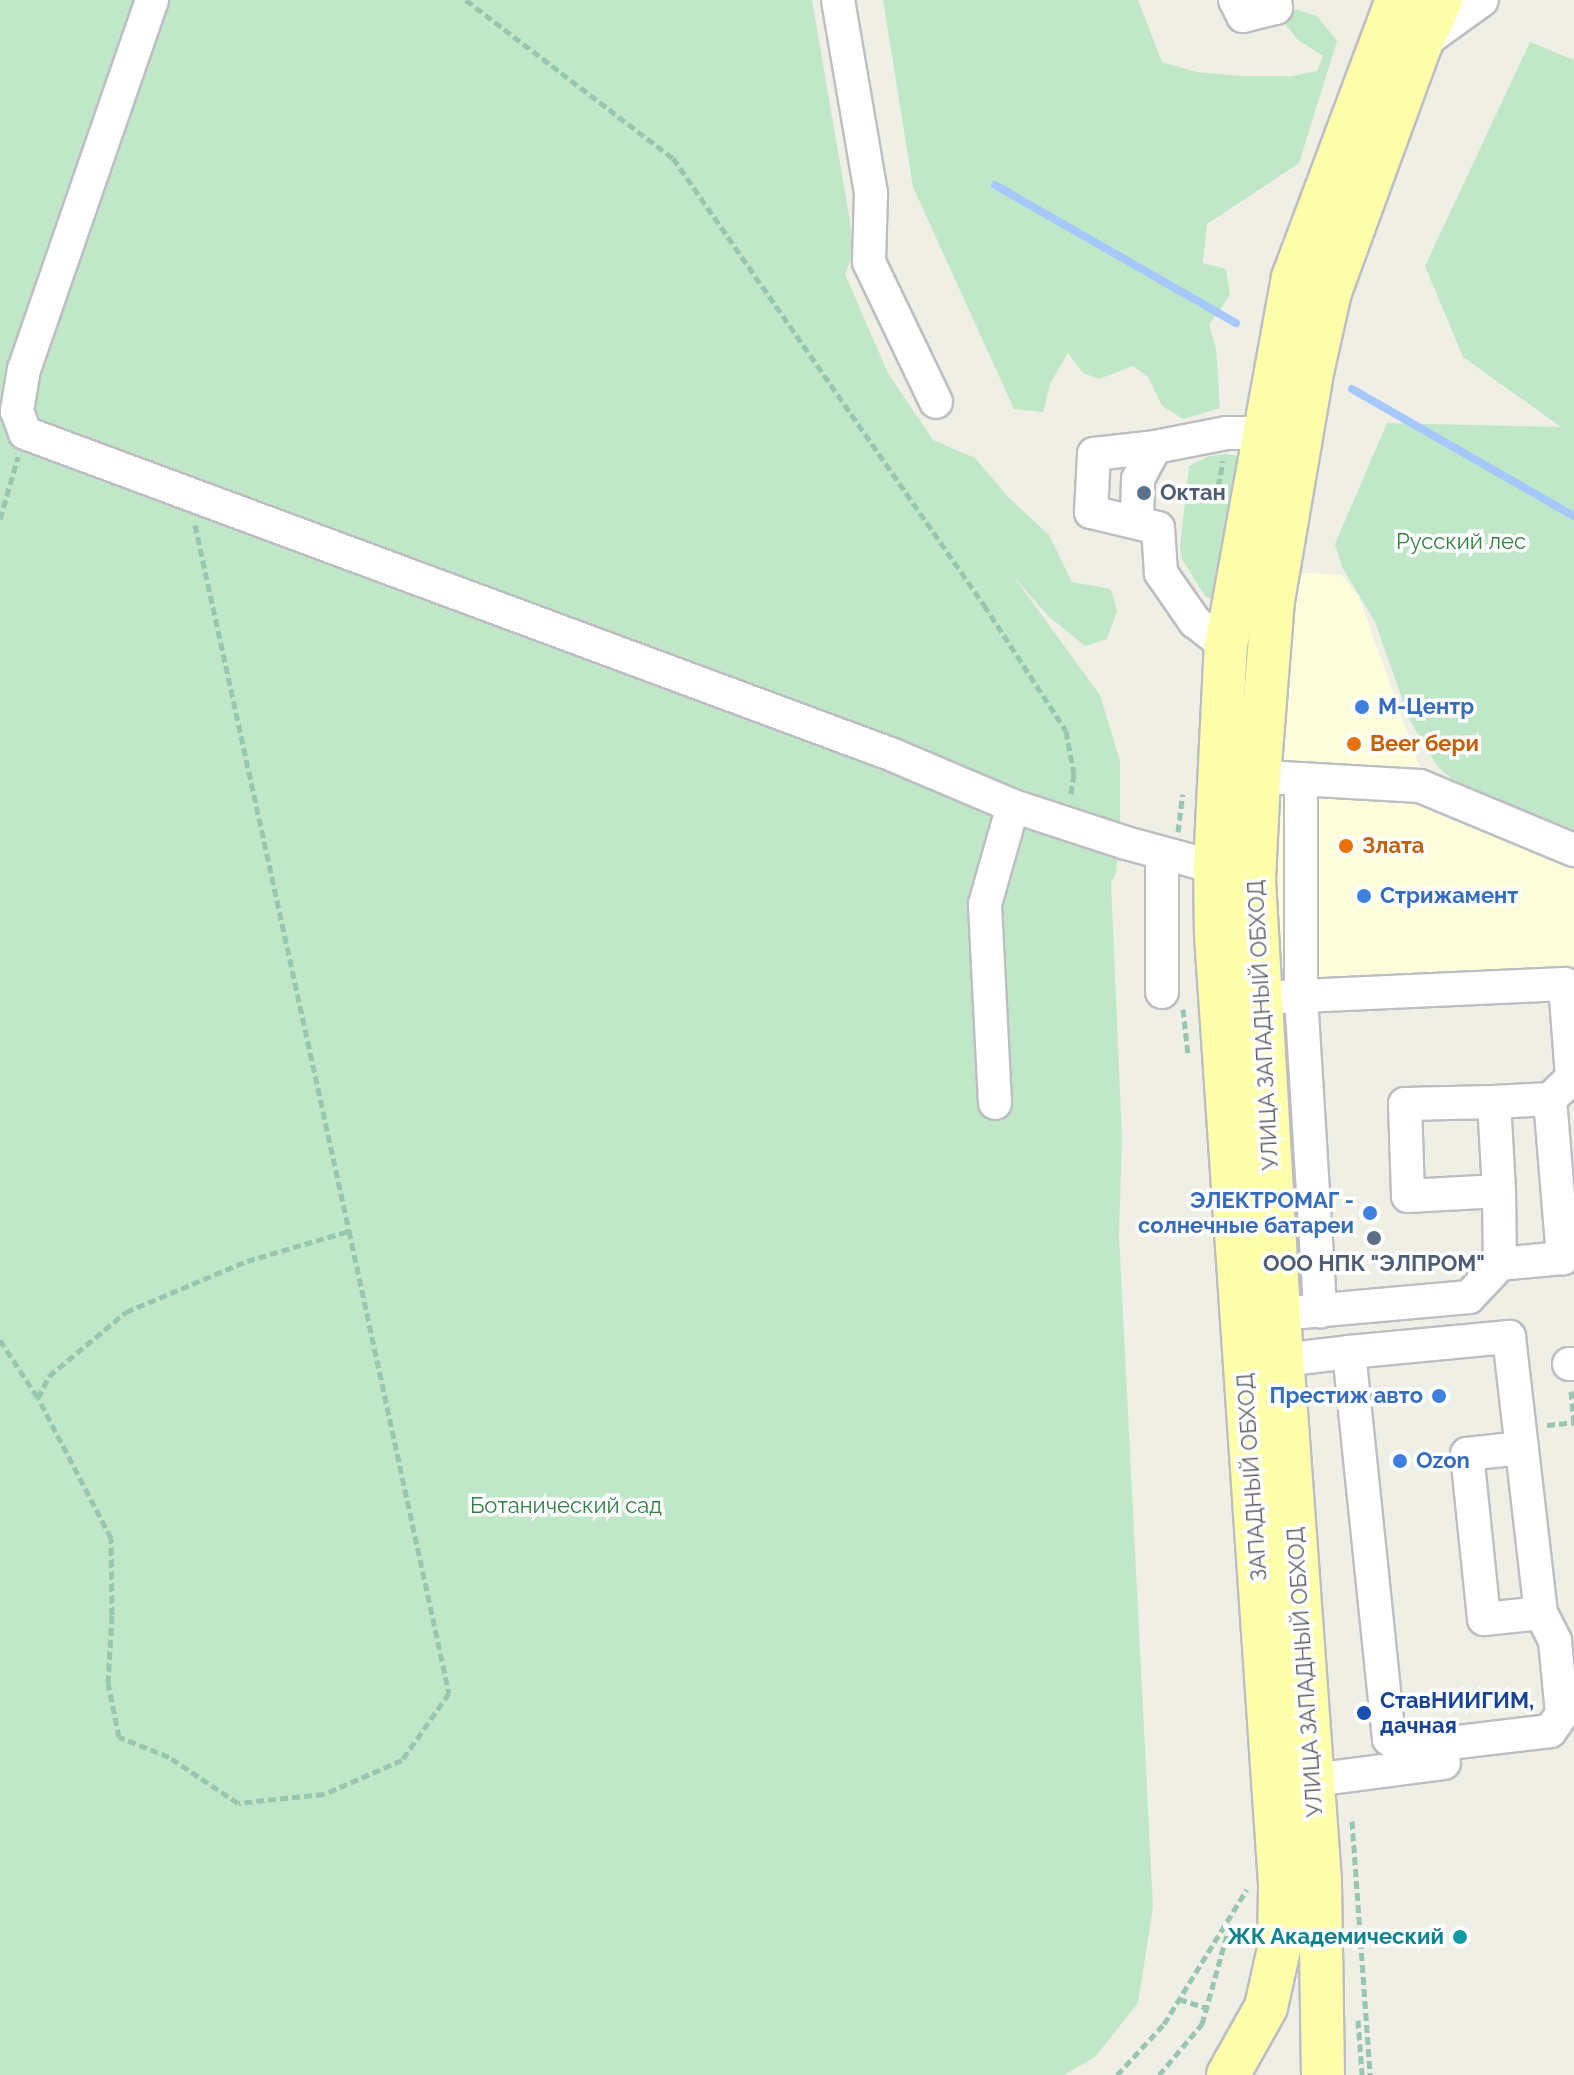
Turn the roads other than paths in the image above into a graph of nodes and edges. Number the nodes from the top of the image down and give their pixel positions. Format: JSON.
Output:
{"nodes":[{"id":1,"x":152,"y":0,"type":"edge"},
{"id":2,"x":838,"y":0,"type":"edge"},
{"id":3,"x":1235,"y":0,"type":"edge"},
{"id":4,"x":1275,"y":0,"type":"edge"},
{"id":5,"x":1397,"y":0,"type":"edge"},
{"id":6,"x":1441,"y":0,"type":"edge"},
{"id":7,"x":1482,"y":0,"type":"edge"},
{"id":8,"x":1421,"y":44,"type":"junction"},
{"id":9,"x":936,"y":402,"type":"dead end"},
{"id":10,"x":1264,"y":433,"type":"junction"},
{"id":11,"x":1155,"y":447,"type":"junction"},
{"id":12,"x":1137,"y":520,"type":"junction"},
{"id":13,"x":1226,"y":646,"type":"junction"},
{"id":14,"x":1259,"y":777,"type":"junction"},
{"id":15,"x":1301,"y":779,"type":"junction"},
{"id":16,"x":1013,"y":806,"type":"junction"},
{"id":17,"x":1574,"y":850,"type":"edge"},
{"id":18,"x":1162,"y":854,"type":"junction"},
{"id":19,"x":1215,"y":867,"type":"junction"},
{"id":20,"x":1162,"y":992,"type":"dead end"},
{"id":21,"x":1301,"y":996,"type":"junction"},
{"id":22,"x":1261,"y":998,"type":"junction"},
{"id":23,"x":1550,"y":1099,"type":"junction"},
{"id":24,"x":1494,"y":1102,"type":"junction"},
{"id":25,"x":995,"y":1103,"type":"dead end"},
{"id":26,"x":1499,"y":1191,"type":"junction"},
{"id":27,"x":1500,"y":1264,"type":"junction"},
{"id":28,"x":1300,"y":1312,"type":"junction"},
{"id":29,"x":1349,"y":1352,"type":"junction"},
{"id":30,"x":1283,"y":1360,"type":"junction"},
{"id":31,"x":1522,"y":1448,"type":"junction"},
{"id":32,"x":1541,"y":1613,"type":"junction"},
{"id":33,"x":1574,"y":1745,"type":"edge"},
{"id":34,"x":1313,"y":1780,"type":"junction"},
{"id":35,"x":1228,"y":2075,"type":"edge"},
{"id":36,"x":1323,"y":2075,"type":"edge"}],
"edges":[{"from":1,"to":16,"type":"lane"},
{"from":2,"to":9,"type":"lane"},
{"from":3,"to":4,"type":"lane"},
{"from":5,"to":10,"type":"main road","name":"УЛИЦА ЗАПАДНЫЙ ОБХОД"},
{"from":6,"to":8,"type":"main road","name":"УЛИЦА ЗАПАДНЫЙ ОБХОД"},
{"from":7,"to":8,"type":"lane"},
{"from":8,"to":14,"type":"main road","name":"УЛИЦА ЗАПАДНЫЙ ОБХОД"},
{"from":10,"to":11,"type":"lane"},
{"from":10,"to":13,"type":"main road","name":"УЛИЦА ЗАПАДНЫЙ ОБХОД"},
{"from":11,"to":12,"type":"lane"},
{"from":11,"to":12,"type":"lane"},
{"from":12,"to":13,"type":"lane"},
{"from":13,"to":19,"type":"main road","name":"УЛИЦА ЗАПАДНЫЙ ОБХОД"},
{"from":14,"to":15,"type":"lane"},
{"from":14,"to":22,"type":"main road","name":"УЛИЦА ЗАПАДНЫЙ ОБХОД"},
{"from":15,"to":17,"type":"lane"},
{"from":15,"to":21,"type":"lane"},
{"from":16,"to":18,"type":"lane"},
{"from":16,"to":25,"type":"lane"},
{"from":18,"to":19,"type":"lane"},
{"from":18,"to":20,"type":"lane"},
{"from":19,"to":35,"type":"main road","name":"ЗАПАДНЫЙ ОБХОД"},
{"from":21,"to":22,"type":"lane"},
{"from":21,"to":23,"type":"lane"},
{"from":21,"to":28,"type":"lane"},
{"from":22,"to":28,"type":"main road","name":"УЛИЦА ЗАПАДНЫЙ ОБХОД"},
{"from":23,"to":24,"type":"lane"},
{"from":23,"to":27,"type":"lane"},
{"from":24,"to":26,"type":"lane"},
{"from":24,"to":26,"type":"lane"},
{"from":26,"to":27,"type":"lane"},
{"from":27,"to":28,"type":"lane"},
{"from":28,"to":30,"type":"main road","name":"УЛИЦА ЗАПАДНЫЙ ОБХОД"},
{"from":29,"to":30,"type":"lane"},
{"from":29,"to":31,"type":"lane"},
{"from":29,"to":32,"type":"lane"},
{"from":30,"to":34,"type":"main road","name":"УЛИЦА ЗАПАДНЫЙ ОБХОД"},
{"from":31,"to":32,"type":"lane"},
{"from":31,"to":32,"type":"lane"},
{"from":33,"to":34,"type":"lane"},
{"from":34,"to":36,"type":"main road","name":"УЛИЦА ЗАПАДНЫЙ ОБХОД"}]}
